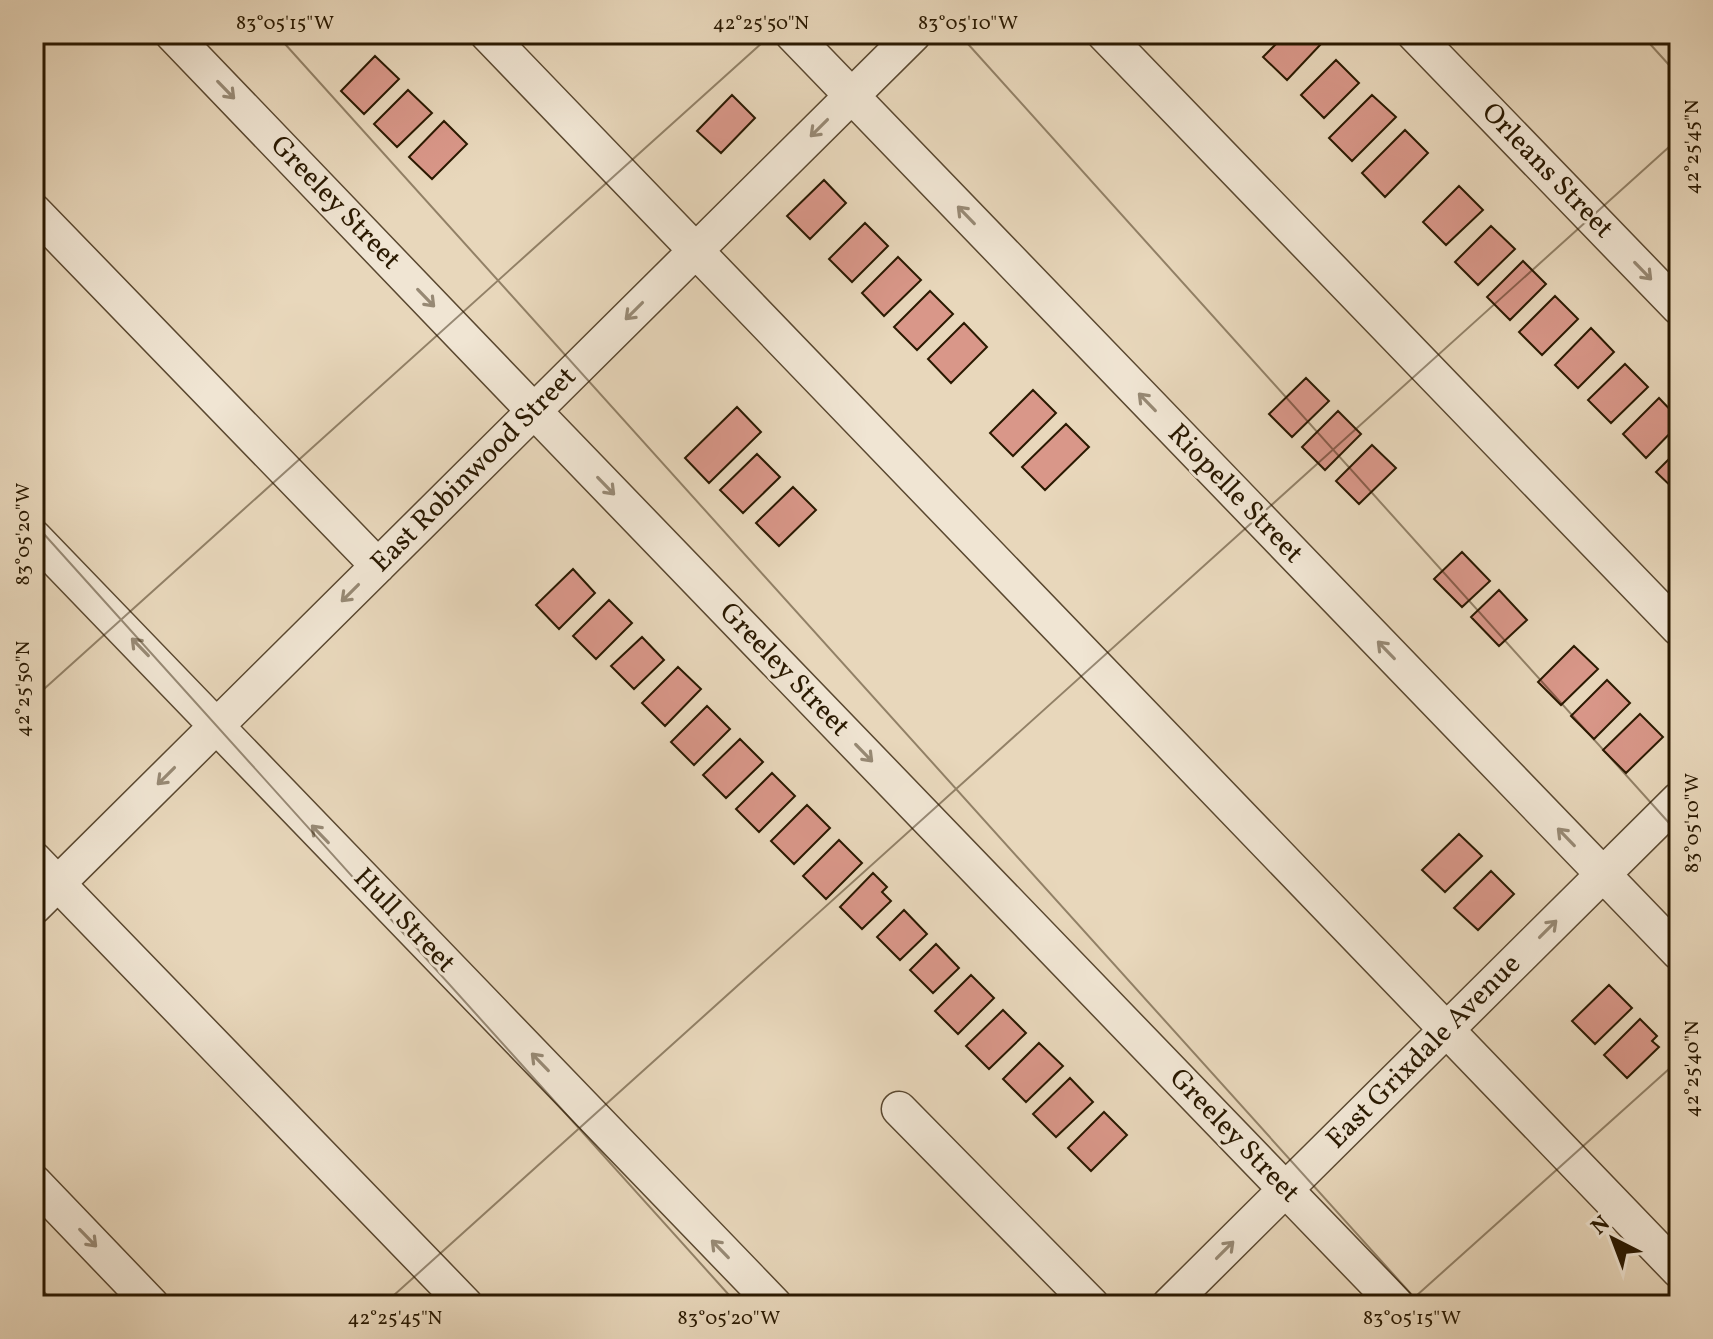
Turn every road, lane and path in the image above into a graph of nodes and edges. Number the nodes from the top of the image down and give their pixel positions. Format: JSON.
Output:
{"nodes":[{"id":1,"x":172,"y":34,"type":"edge"},
{"id":2,"x":487,"y":34,"type":"edge"},
{"id":3,"x":792,"y":34,"type":"edge"},
{"id":4,"x":914,"y":34,"type":"edge"},
{"id":5,"x":1104,"y":34,"type":"edge"},
{"id":6,"x":1414,"y":34,"type":"edge"},
{"id":7,"x":852,"y":96,"type":"junction"},
{"id":8,"x":34,"y":211,"type":"edge"},
{"id":9,"x":696,"y":250,"type":"junction"},
{"id":10,"x":1679,"y":308,"type":"edge"},
{"id":11,"x":534,"y":411,"type":"junction"},
{"id":12,"x":34,"y":537,"type":"edge"},
{"id":13,"x":378,"y":566,"type":"junction"},
{"id":14,"x":1679,"y":629,"type":"edge"},
{"id":15,"x":216,"y":726,"type":"junction"},
{"id":16,"x":1679,"y":799,"type":"edge"},
{"id":17,"x":34,"y":859,"type":"edge"},
{"id":18,"x":1603,"y":874,"type":"junction"},
{"id":19,"x":46,"y":895,"type":"edge"},
{"id":20,"x":1679,"y":953,"type":"edge"},
{"id":21,"x":1446,"y":1030,"type":"junction"},
{"id":22,"x":899,"y":1109,"type":"dead end"},
{"id":23,"x":34,"y":1182,"type":"edge"},
{"id":24,"x":1286,"y":1189,"type":"junction"},
{"id":25,"x":1679,"y":1271,"type":"edge"},
{"id":26,"x":152,"y":1305,"type":"edge"},
{"id":27,"x":466,"y":1305,"type":"edge"},
{"id":28,"x":775,"y":1305,"type":"edge"},
{"id":29,"x":1092,"y":1305,"type":"edge"},
{"id":30,"x":1169,"y":1305,"type":"edge"},
{"id":31,"x":1397,"y":1305,"type":"edge"}],
"edges":[{"from":1,"to":11,"type":"street","name":"Greeley Street","one_way":true},
{"from":2,"to":9,"type":"street"},
{"from":3,"to":7,"type":"street","name":"Riopelle Street"},
{"from":4,"to":7,"type":"street","name":"East Robinwood Street"},
{"from":5,"to":14,"type":"street"},
{"from":6,"to":10,"type":"street","name":"Orleans Street","one_way":true},
{"from":7,"to":9,"type":"street","name":"East Robinwood Street","one_way":true},
{"from":18,"to":7,"type":"street","name":"Riopelle Street","one_way":true},
{"from":8,"to":13,"type":"street"},
{"from":9,"to":11,"type":"street","name":"East Robinwood Street","one_way":true},
{"from":9,"to":21,"type":"street"},
{"from":11,"to":13,"type":"street","name":"East Robinwood Street"},
{"from":11,"to":24,"type":"street","name":"Greeley Street","one_way":true},
{"from":15,"to":12,"type":"street","name":"Hull Street","one_way":true},
{"from":13,"to":15,"type":"street","name":"East Robinwood Street","one_way":true},
{"from":15,"to":19,"type":"street","name":"East Robinwood Street","one_way":true},
{"from":28,"to":15,"type":"street","name":"Hull Street","one_way":true},
{"from":16,"to":18,"type":"street","name":"East Grixdale Avenue"},
{"from":17,"to":19,"type":"street"},
{"from":18,"to":20,"type":"street","name":"Riopelle Street"},
{"from":21,"to":18,"type":"street","name":"East Grixdale Avenue","one_way":true},
{"from":19,"to":27,"type":"street"},
{"from":21,"to":24,"type":"street","name":"East Grixdale Avenue"},
{"from":21,"to":25,"type":"street"},
{"from":22,"to":29,"type":"street"},
{"from":23,"to":26,"type":"street","one_way":true},
{"from":30,"to":24,"type":"street","name":"East Grixdale Avenue","one_way":true},
{"from":24,"to":31,"type":"street","name":"Greeley Street"}]}
